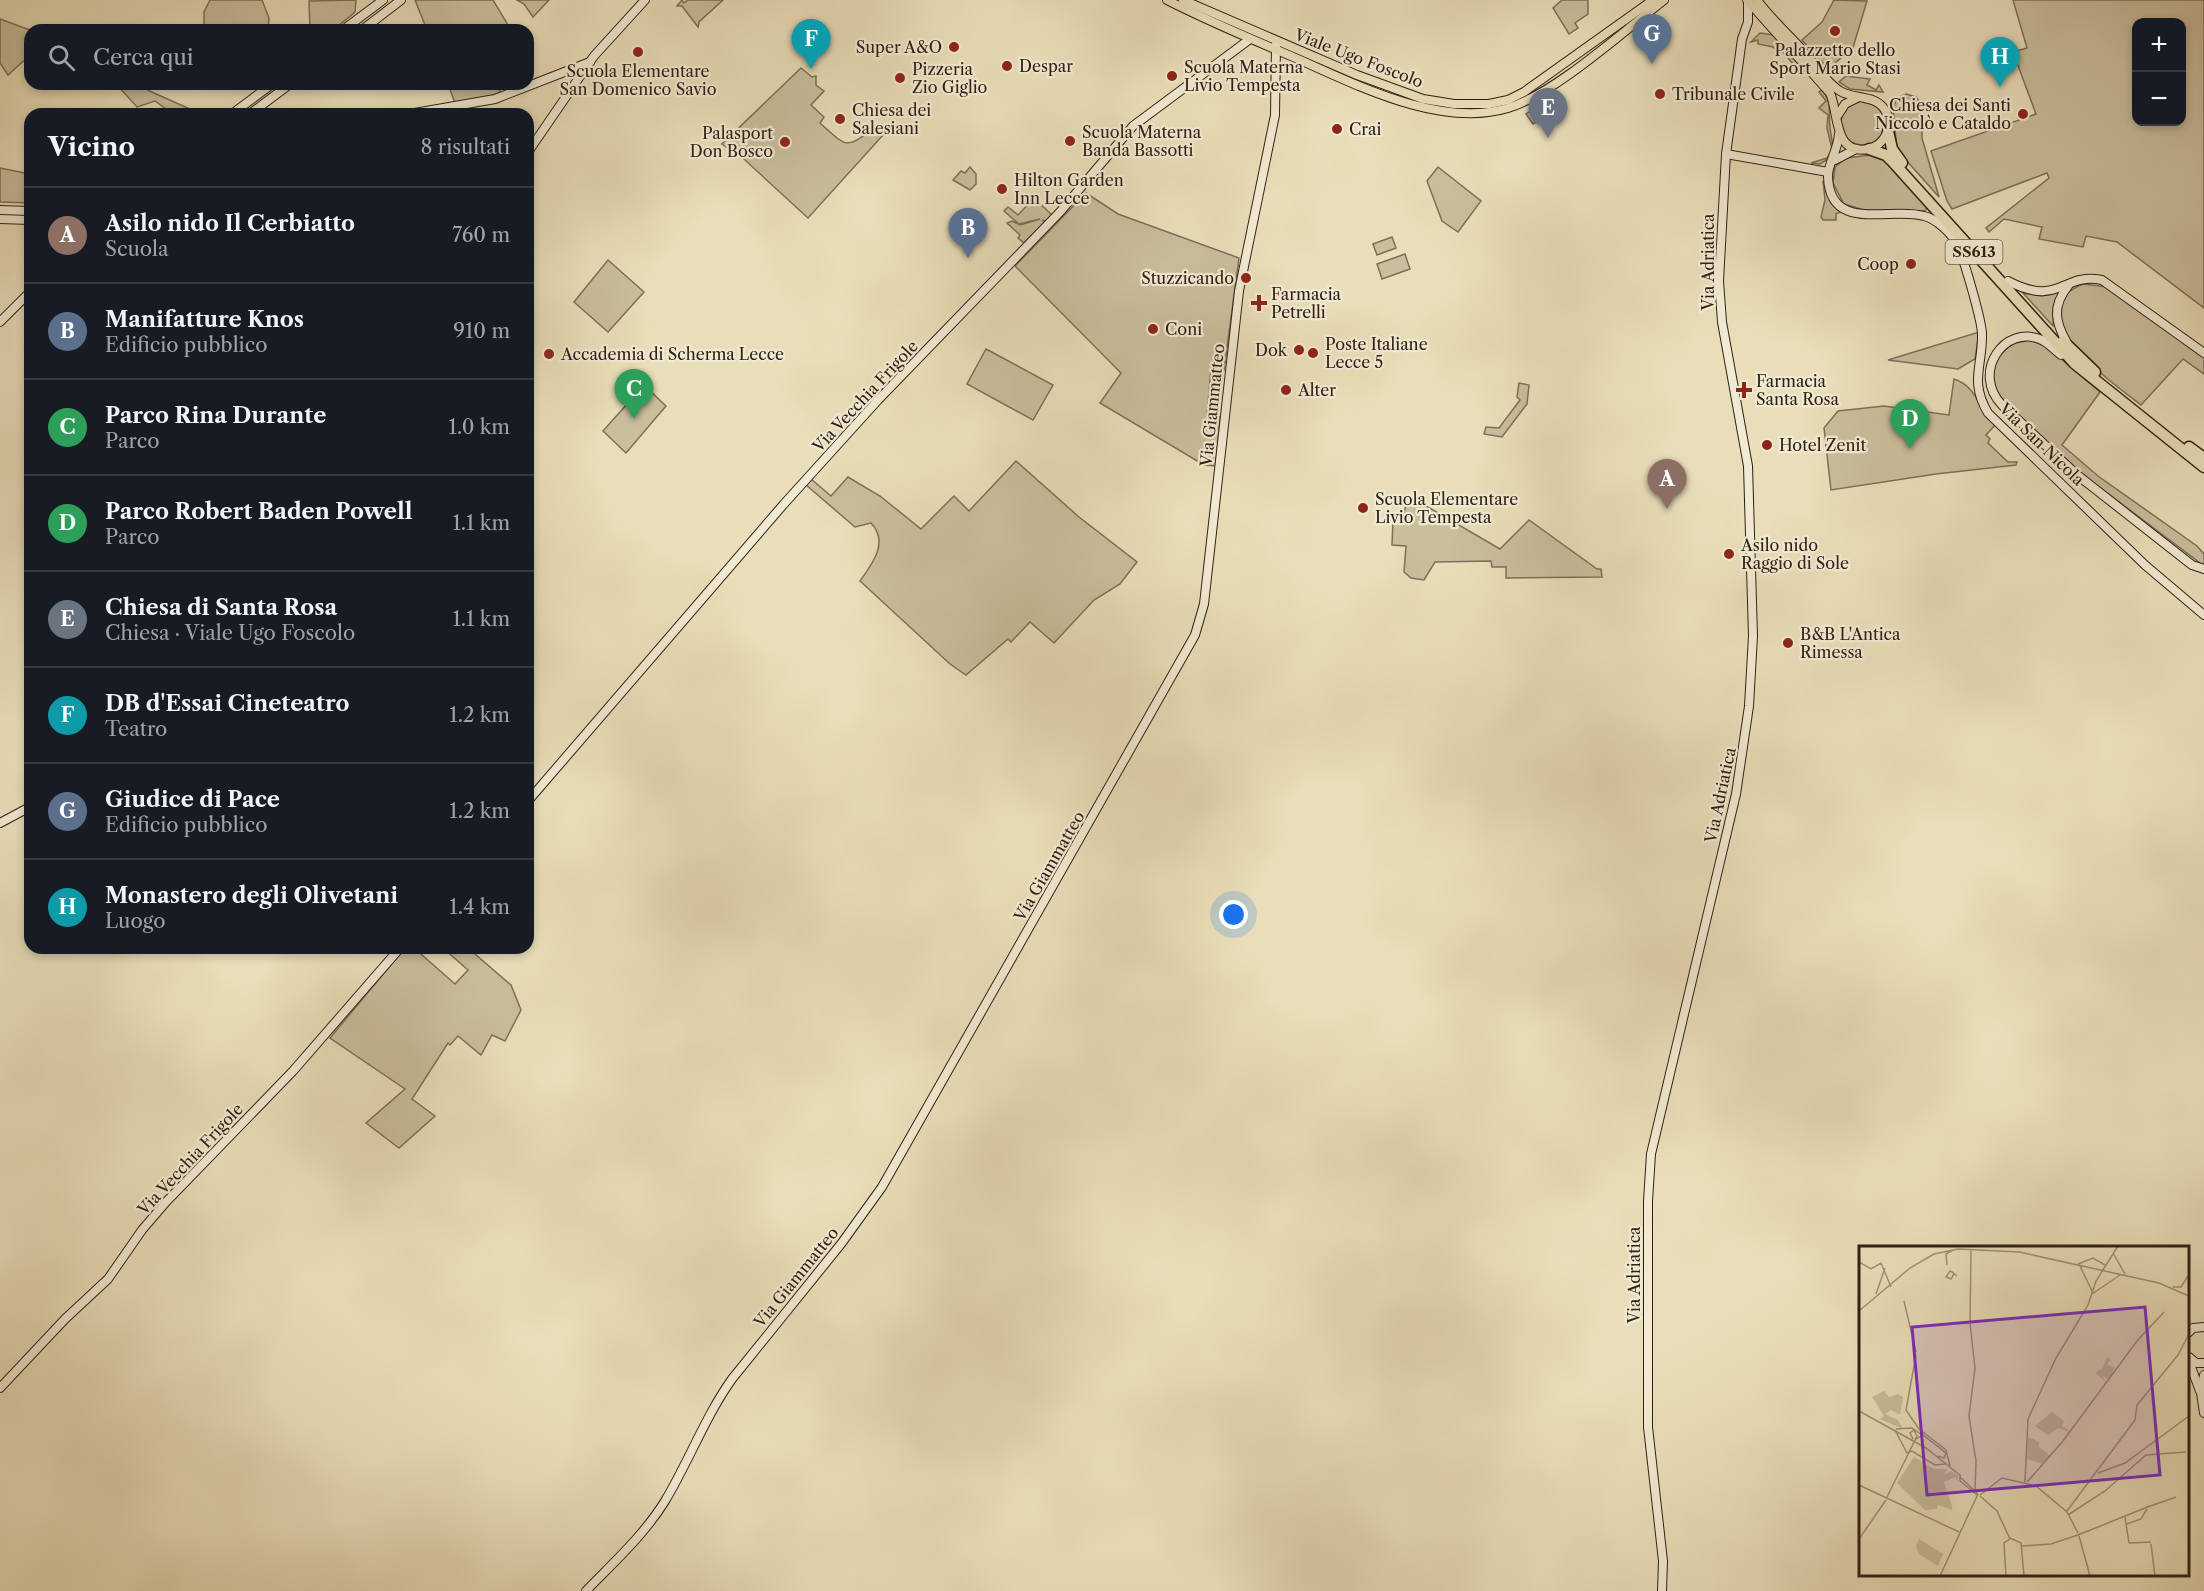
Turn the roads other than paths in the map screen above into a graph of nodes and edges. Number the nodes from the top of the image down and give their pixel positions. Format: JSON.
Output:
{"nodes":[{"id":1,"x":383,"y":0,"type":"edge"},
{"id":2,"x":401,"y":0,"type":"edge"},
{"id":3,"x":645,"y":0,"type":"edge"},
{"id":4,"x":1167,"y":0,"type":"edge"},
{"id":5,"x":1183,"y":0,"type":"edge"},
{"id":6,"x":1653,"y":0,"type":"edge"},
{"id":7,"x":1664,"y":0,"type":"edge"},
{"id":8,"x":1749,"y":0,"type":"edge"},
{"id":9,"x":1762,"y":0,"type":"edge"},
{"id":10,"x":1771,"y":16,"type":"junction"},
{"id":11,"x":351,"y":24,"type":"edge"},
{"id":12,"x":370,"y":24,"type":"edge"},
{"id":13,"x":1250,"y":39,"type":"junction"},
{"id":14,"x":1276,"y":46,"type":"junction"},
{"id":15,"x":590,"y":62,"type":"junction"},
{"id":16,"x":534,"y":83,"type":"edge"},
{"id":17,"x":264,"y":90,"type":"edge"},
{"id":18,"x":282,"y":90,"type":"edge"},
{"id":19,"x":518,"y":90,"type":"edge"},
{"id":20,"x":1858,"y":98,"type":"junction"},
{"id":21,"x":240,"y":108,"type":"edge"},
{"id":22,"x":258,"y":108,"type":"edge"},
{"id":23,"x":444,"y":108,"type":"edge"},
{"id":24,"x":1838,"y":115,"type":"junction"},
{"id":25,"x":1888,"y":131,"type":"junction"},
{"id":26,"x":1839,"y":134,"type":"junction"},
{"id":27,"x":534,"y":143,"type":"edge"},
{"id":28,"x":1856,"y":149,"type":"junction"},
{"id":29,"x":1869,"y":149,"type":"junction"},
{"id":30,"x":1726,"y":154,"type":"junction"},
{"id":31,"x":1834,"y":161,"type":"junction"},
{"id":32,"x":1828,"y":172,"type":"junction"},
{"id":33,"x":0,"y":210,"type":"edge"},
{"id":34,"x":24,"y":210,"type":"edge"},
{"id":35,"x":0,"y":219,"type":"edge"},
{"id":36,"x":24,"y":220,"type":"edge"},
{"id":37,"x":2008,"y":281,"type":"junction"},
{"id":38,"x":2069,"y":285,"type":"junction"},
{"id":39,"x":24,"y":298,"type":"edge"},
{"id":40,"x":0,"y":321,"type":"edge"},
{"id":41,"x":2069,"y":347,"type":"junction"},
{"id":42,"x":2204,"y":353,"type":"edge"},
{"id":43,"x":2074,"y":363,"type":"junction"},
{"id":44,"x":2204,"y":458,"type":"edge"},
{"id":45,"x":2204,"y":468,"type":"edge"},
{"id":46,"x":2192,"y":566,"type":"junction"},
{"id":47,"x":2204,"y":569,"type":"edge"},
{"id":48,"x":2204,"y":575,"type":"edge"},
{"id":49,"x":2204,"y":615,"type":"edge"},
{"id":50,"x":534,"y":794,"type":"edge"},
{"id":51,"x":24,"y":810,"type":"edge"},
{"id":52,"x":0,"y":823,"type":"edge"},
{"id":53,"x":395,"y":954,"type":"edge"},
{"id":54,"x":2204,"y":1318,"type":"edge"},
{"id":55,"x":2204,"y":1326,"type":"edge"},
{"id":56,"x":2190,"y":1331,"type":"edge"},
{"id":57,"x":2189,"y":1358,"type":"edge"},
{"id":58,"x":2189,"y":1362,"type":"edge"},
{"id":59,"x":2204,"y":1363,"type":"edge"},
{"id":60,"x":2204,"y":1375,"type":"edge"},
{"id":61,"x":0,"y":1388,"type":"edge"},
{"id":62,"x":2201,"y":1393,"type":"junction"},
{"id":63,"x":2204,"y":1413,"type":"edge"},
{"id":64,"x":586,"y":1591,"type":"edge"},
{"id":65,"x":1662,"y":1591,"type":"edge"}],
"edges":[{"from":1,"to":11,"type":"street"},
{"from":2,"to":12,"type":"street"},
{"from":3,"to":15,"type":"street"},
{"from":4,"to":13,"type":"main road"},
{"from":5,"to":14,"type":"main road"},
{"from":6,"to":14,"type":"main road","name":"Viale Ugo Foscolo"},
{"from":7,"to":14,"type":"main road","name":"Viale Ugo Foscolo"},
{"from":8,"to":10,"type":"main road"},
{"from":8,"to":24,"type":"main road"},
{"from":8,"to":30,"type":"street","name":"Via Adriatica"},
{"from":9,"to":10,"type":"main road"},
{"from":10,"to":20,"type":"main road"},
{"from":13,"to":14,"type":"main road"},
{"from":13,"to":50,"type":"street","name":"Via Vecchia Frigole"},
{"from":14,"to":64,"type":"street","name":"Via Giammatteo"},
{"from":15,"to":16,"type":"street"},
{"from":15,"to":27,"type":"street"},
{"from":17,"to":21,"type":"street"},
{"from":18,"to":22,"type":"street"},
{"from":19,"to":23,"type":"street"},
{"from":20,"to":24,"type":"main road"},
{"from":20,"to":25,"type":"main road"},
{"from":24,"to":26,"type":"main road"},
{"from":25,"to":29,"type":"main road"},
{"from":25,"to":37,"type":"highway","number":"SS613"},
{"from":26,"to":28,"type":"main road"},
{"from":26,"to":31,"type":"street"},
{"from":28,"to":29,"type":"main road"},
{"from":28,"to":31,"type":"street"},
{"from":29,"to":43,"type":"highway","number":"SS613"},
{"from":30,"to":32,"type":"street"},
{"from":30,"to":65,"type":"street","name":"Via Adriatica"},
{"from":31,"to":32,"type":"street"},
{"from":32,"to":49,"type":"street","name":"Via San Nicola"},
{"from":33,"to":34,"type":"street"},
{"from":35,"to":36,"type":"street"},
{"from":37,"to":38,"type":"street"},
{"from":37,"to":41,"type":"highway"},
{"from":38,"to":41,"type":"street"},
{"from":38,"to":42,"type":"street"},
{"from":39,"to":40,"type":"street"},
{"from":41,"to":44,"type":"highway"},
{"from":43,"to":45,"type":"highway"},
{"from":43,"to":46,"type":"street"},
{"from":46,"to":47,"type":"street"},
{"from":46,"to":48,"type":"street"},
{"from":51,"to":52,"type":"street"},
{"from":53,"to":61,"type":"street","name":"Via Vecchia Frigole"},
{"from":54,"to":56,"type":"street"},
{"from":55,"to":56,"type":"street"},
{"from":57,"to":59,"type":"street"},
{"from":58,"to":62,"type":"street"},
{"from":60,"to":62,"type":"street"},
{"from":62,"to":63,"type":"street"}]}
